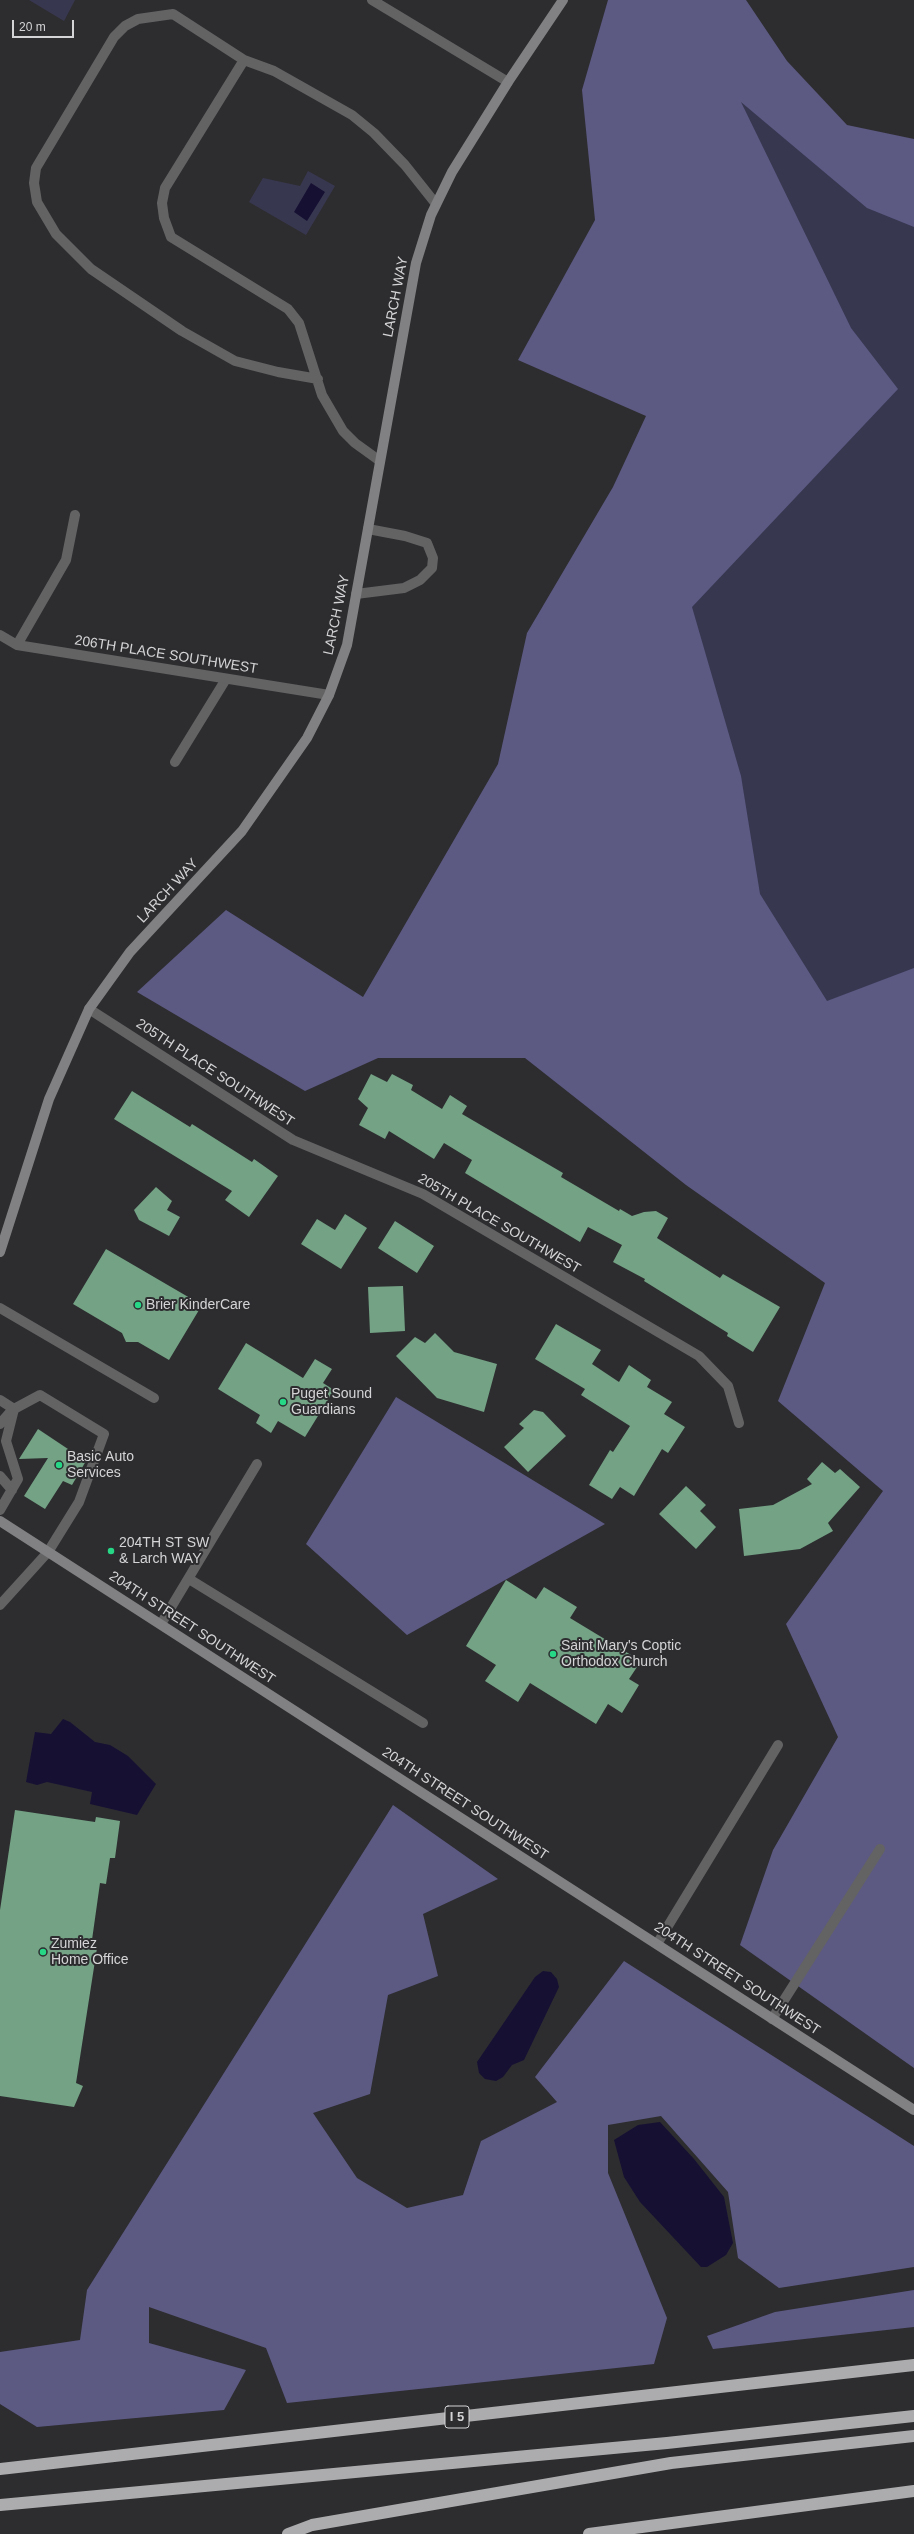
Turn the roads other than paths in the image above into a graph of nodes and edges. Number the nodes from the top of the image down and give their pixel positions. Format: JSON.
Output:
{"nodes":[{"id":1,"x":372,"y":0,"type":"edge"},
{"id":2,"x":563,"y":0,"type":"edge"},
{"id":3,"x":244,"y":60,"type":"junction"},
{"id":4,"x":508,"y":82,"type":"junction"},
{"id":5,"x":436,"y":204,"type":"junction"},
{"id":6,"x":318,"y":379,"type":"junction"},
{"id":7,"x":380,"y":460,"type":"junction"},
{"id":8,"x":75,"y":515,"type":"dead end"},
{"id":9,"x":368,"y":529,"type":"junction"},
{"id":10,"x":356,"y":594,"type":"junction"},
{"id":11,"x":0,"y":635,"type":"edge"},
{"id":12,"x":17,"y":645,"type":"junction"},
{"id":13,"x":226,"y":679,"type":"junction"},
{"id":14,"x":329,"y":695,"type":"junction"},
{"id":15,"x":175,"y":762,"type":"dead end"},
{"id":16,"x":89,"y":1009,"type":"junction"},
{"id":17,"x":0,"y":1252,"type":"edge"},
{"id":18,"x":0,"y":1308,"type":"edge"},
{"id":19,"x":154,"y":1398,"type":"dead end"},
{"id":20,"x":0,"y":1400,"type":"edge"},
{"id":21,"x":14,"y":1409,"type":"junction"},
{"id":22,"x":739,"y":1423,"type":"dead end"},
{"id":23,"x":0,"y":1424,"type":"edge"},
{"id":24,"x":257,"y":1464,"type":"dead end"},
{"id":25,"x":0,"y":1476,"type":"edge"},
{"id":26,"x":12,"y":1490,"type":"junction"},
{"id":27,"x":0,"y":1510,"type":"edge"},
{"id":28,"x":0,"y":1521,"type":"edge"},
{"id":29,"x":48,"y":1552,"type":"junction"},
{"id":30,"x":189,"y":1579,"type":"junction"},
{"id":31,"x":0,"y":1605,"type":"edge"},
{"id":32,"x":162,"y":1624,"type":"junction"},
{"id":33,"x":423,"y":1723,"type":"dead end"},
{"id":34,"x":778,"y":1745,"type":"dead end"},
{"id":35,"x":880,"y":1849,"type":"dead end"},
{"id":36,"x":657,"y":1944,"type":"junction"},
{"id":37,"x":772,"y":2019,"type":"junction"},
{"id":38,"x":914,"y":2110,"type":"edge"},
{"id":39,"x":914,"y":2365,"type":"edge"},
{"id":40,"x":914,"y":2416,"type":"edge"},
{"id":41,"x":914,"y":2436,"type":"edge"},
{"id":42,"x":0,"y":2469,"type":"edge"},
{"id":43,"x":914,"y":2491,"type":"edge"},
{"id":44,"x":0,"y":2505,"type":"edge"},
{"id":45,"x":288,"y":2534,"type":"edge"},
{"id":46,"x":588,"y":2534,"type":"edge"}],
"edges":[{"from":1,"to":4,"type":"street"},
{"from":2,"to":4,"type":"street","name":"LARCH WAY"},
{"from":3,"to":5,"type":"street"},
{"from":3,"to":6,"type":"street"},
{"from":3,"to":6,"type":"street"},
{"from":4,"to":5,"type":"street","name":"LARCH WAY"},
{"from":5,"to":7,"type":"street","name":"LARCH WAY"},
{"from":6,"to":7,"type":"street"},
{"from":7,"to":9,"type":"street","name":"LARCH WAY"},
{"from":8,"to":12,"type":"street"},
{"from":9,"to":10,"type":"street","name":"LARCH WAY"},
{"from":9,"to":10,"type":"street"},
{"from":10,"to":14,"type":"street","name":"LARCH WAY"},
{"from":11,"to":12,"type":"street","name":"206TH PLACE SOUTHWEST"},
{"from":12,"to":13,"type":"street","name":"206TH PLACE SOUTHWEST"},
{"from":13,"to":14,"type":"street","name":"206TH PLACE SOUTHWEST"},
{"from":13,"to":15,"type":"street"},
{"from":14,"to":16,"type":"street","name":"LARCH WAY"},
{"from":16,"to":17,"type":"street","name":"LARCH WAY"},
{"from":16,"to":22,"type":"street","name":"205TH PLACE SOUTHWEST"},
{"from":18,"to":19,"type":"street"},
{"from":20,"to":21,"type":"street"},
{"from":21,"to":23,"type":"street"},
{"from":21,"to":26,"type":"street"},
{"from":21,"to":29,"type":"street"},
{"from":24,"to":30,"type":"street"},
{"from":25,"to":26,"type":"street"},
{"from":26,"to":27,"type":"street"},
{"from":28,"to":29,"type":"street","name":"204TH STREET SOUTHWEST"},
{"from":29,"to":31,"type":"street"},
{"from":29,"to":32,"type":"street","name":"204TH STREET SOUTHWEST"},
{"from":30,"to":32,"type":"street"},
{"from":30,"to":33,"type":"street"},
{"from":32,"to":36,"type":"street","name":"204TH STREET SOUTHWEST"},
{"from":34,"to":36,"type":"street"},
{"from":35,"to":37,"type":"street"},
{"from":36,"to":37,"type":"street","name":"204TH STREET SOUTHWEST"},
{"from":37,"to":38,"type":"street","name":"204TH STREET SOUTHWEST"},
{"from":39,"to":42,"type":"highway","number":"I 5"},
{"from":40,"to":44,"type":"highway"},
{"from":41,"to":45,"type":"highway"},
{"from":43,"to":46,"type":"highway"}]}
